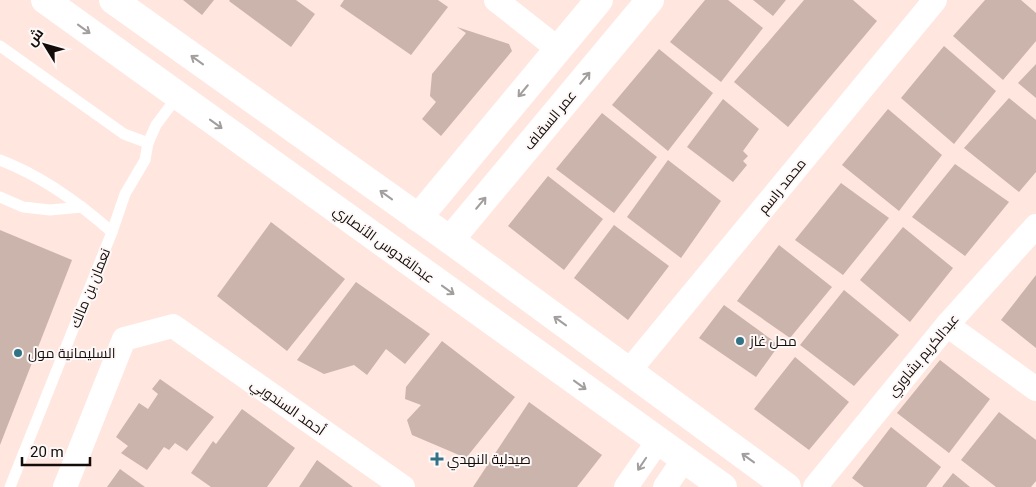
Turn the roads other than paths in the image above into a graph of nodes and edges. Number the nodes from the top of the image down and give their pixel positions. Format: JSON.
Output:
{"nodes":[{"id":1,"x":45,"y":0,"type":"edge"},
{"id":2,"x":113,"y":0,"type":"edge"},
{"id":3,"x":496,"y":0,"type":"edge"},
{"id":4,"x":599,"y":0,"type":"edge"},
{"id":5,"x":650,"y":0,"type":"edge"},
{"id":6,"x":935,"y":0,"type":"edge"},
{"id":7,"x":0,"y":46,"type":"edge"},
{"id":8,"x":558,"y":49,"type":"junction"},
{"id":9,"x":176,"y":94,"type":"junction"},
{"id":10,"x":148,"y":143,"type":"junction"},
{"id":11,"x":0,"y":160,"type":"edge"},
{"id":12,"x":0,"y":197,"type":"edge"},
{"id":13,"x":82,"y":207,"type":"junction"},
{"id":14,"x":418,"y":218,"type":"junction"},
{"id":15,"x":1036,"y":226,"type":"edge"},
{"id":16,"x":112,"y":232,"type":"junction"},
{"id":17,"x":450,"y":240,"type":"junction"},
{"id":18,"x":947,"y":325,"type":"junction"},
{"id":19,"x":630,"y":371,"type":"junction"},
{"id":20,"x":1036,"y":389,"type":"edge"},
{"id":21,"x":658,"y":441,"type":"junction"},
{"id":22,"x":684,"y":460,"type":"junction"},
{"id":23,"x":10,"y":487,"type":"edge"},
{"id":24,"x":65,"y":487,"type":"edge"},
{"id":25,"x":403,"y":487,"type":"edge"},
{"id":26,"x":626,"y":487,"type":"edge"},
{"id":27,"x":665,"y":487,"type":"edge"},
{"id":28,"x":723,"y":487,"type":"edge"},
{"id":29,"x":787,"y":487,"type":"edge"},
{"id":30,"x":814,"y":487,"type":"edge"}],
"edges":[{"from":1,"to":9,"type":"street","name":"عبدالقدوس الأنصاري","one_way":true},
{"from":14,"to":2,"type":"street","one_way":true},
{"from":3,"to":8,"type":"street"},
{"from":4,"to":8,"type":"street"},
{"from":17,"to":5,"type":"street","name":"عمر السقاف","one_way":true},
{"from":6,"to":19,"type":"street","name":"محمد راسم"},
{"from":7,"to":10,"type":"lane"},
{"from":8,"to":14,"type":"street","one_way":true},
{"from":9,"to":10,"type":"lane","name":"نعمان بن مالك"},
{"from":9,"to":21,"type":"street","name":"عبدالقدوس الأنصاري","one_way":true},
{"from":10,"to":16,"type":"lane","name":"نعمان بن مالك"},
{"from":11,"to":13,"type":"lane"},
{"from":12,"to":13,"type":"lane"},
{"from":13,"to":16,"type":"lane"},
{"from":14,"to":17,"type":"street"},
{"from":15,"to":18,"type":"street","name":"عبدالكريم بشاوري"},
{"from":16,"to":23,"type":"lane","name":"نعمان بن مالك"},
{"from":19,"to":17,"type":"street","one_way":true},
{"from":18,"to":20,"type":"street"},
{"from":18,"to":30,"type":"street","name":"عبدالكريم بشاوري"},
{"from":29,"to":19,"type":"street","one_way":true},
{"from":21,"to":22,"type":"street","name":"عبدالقدوس الأنصاري"},
{"from":21,"to":26,"type":"street","one_way":true},
{"from":22,"to":27,"type":"street"},
{"from":22,"to":28,"type":"street","name":"عبدالقدوس الأنصاري"},
{"from":24,"to":25,"type":"street","name":"أحمد السندوبي"}]}
